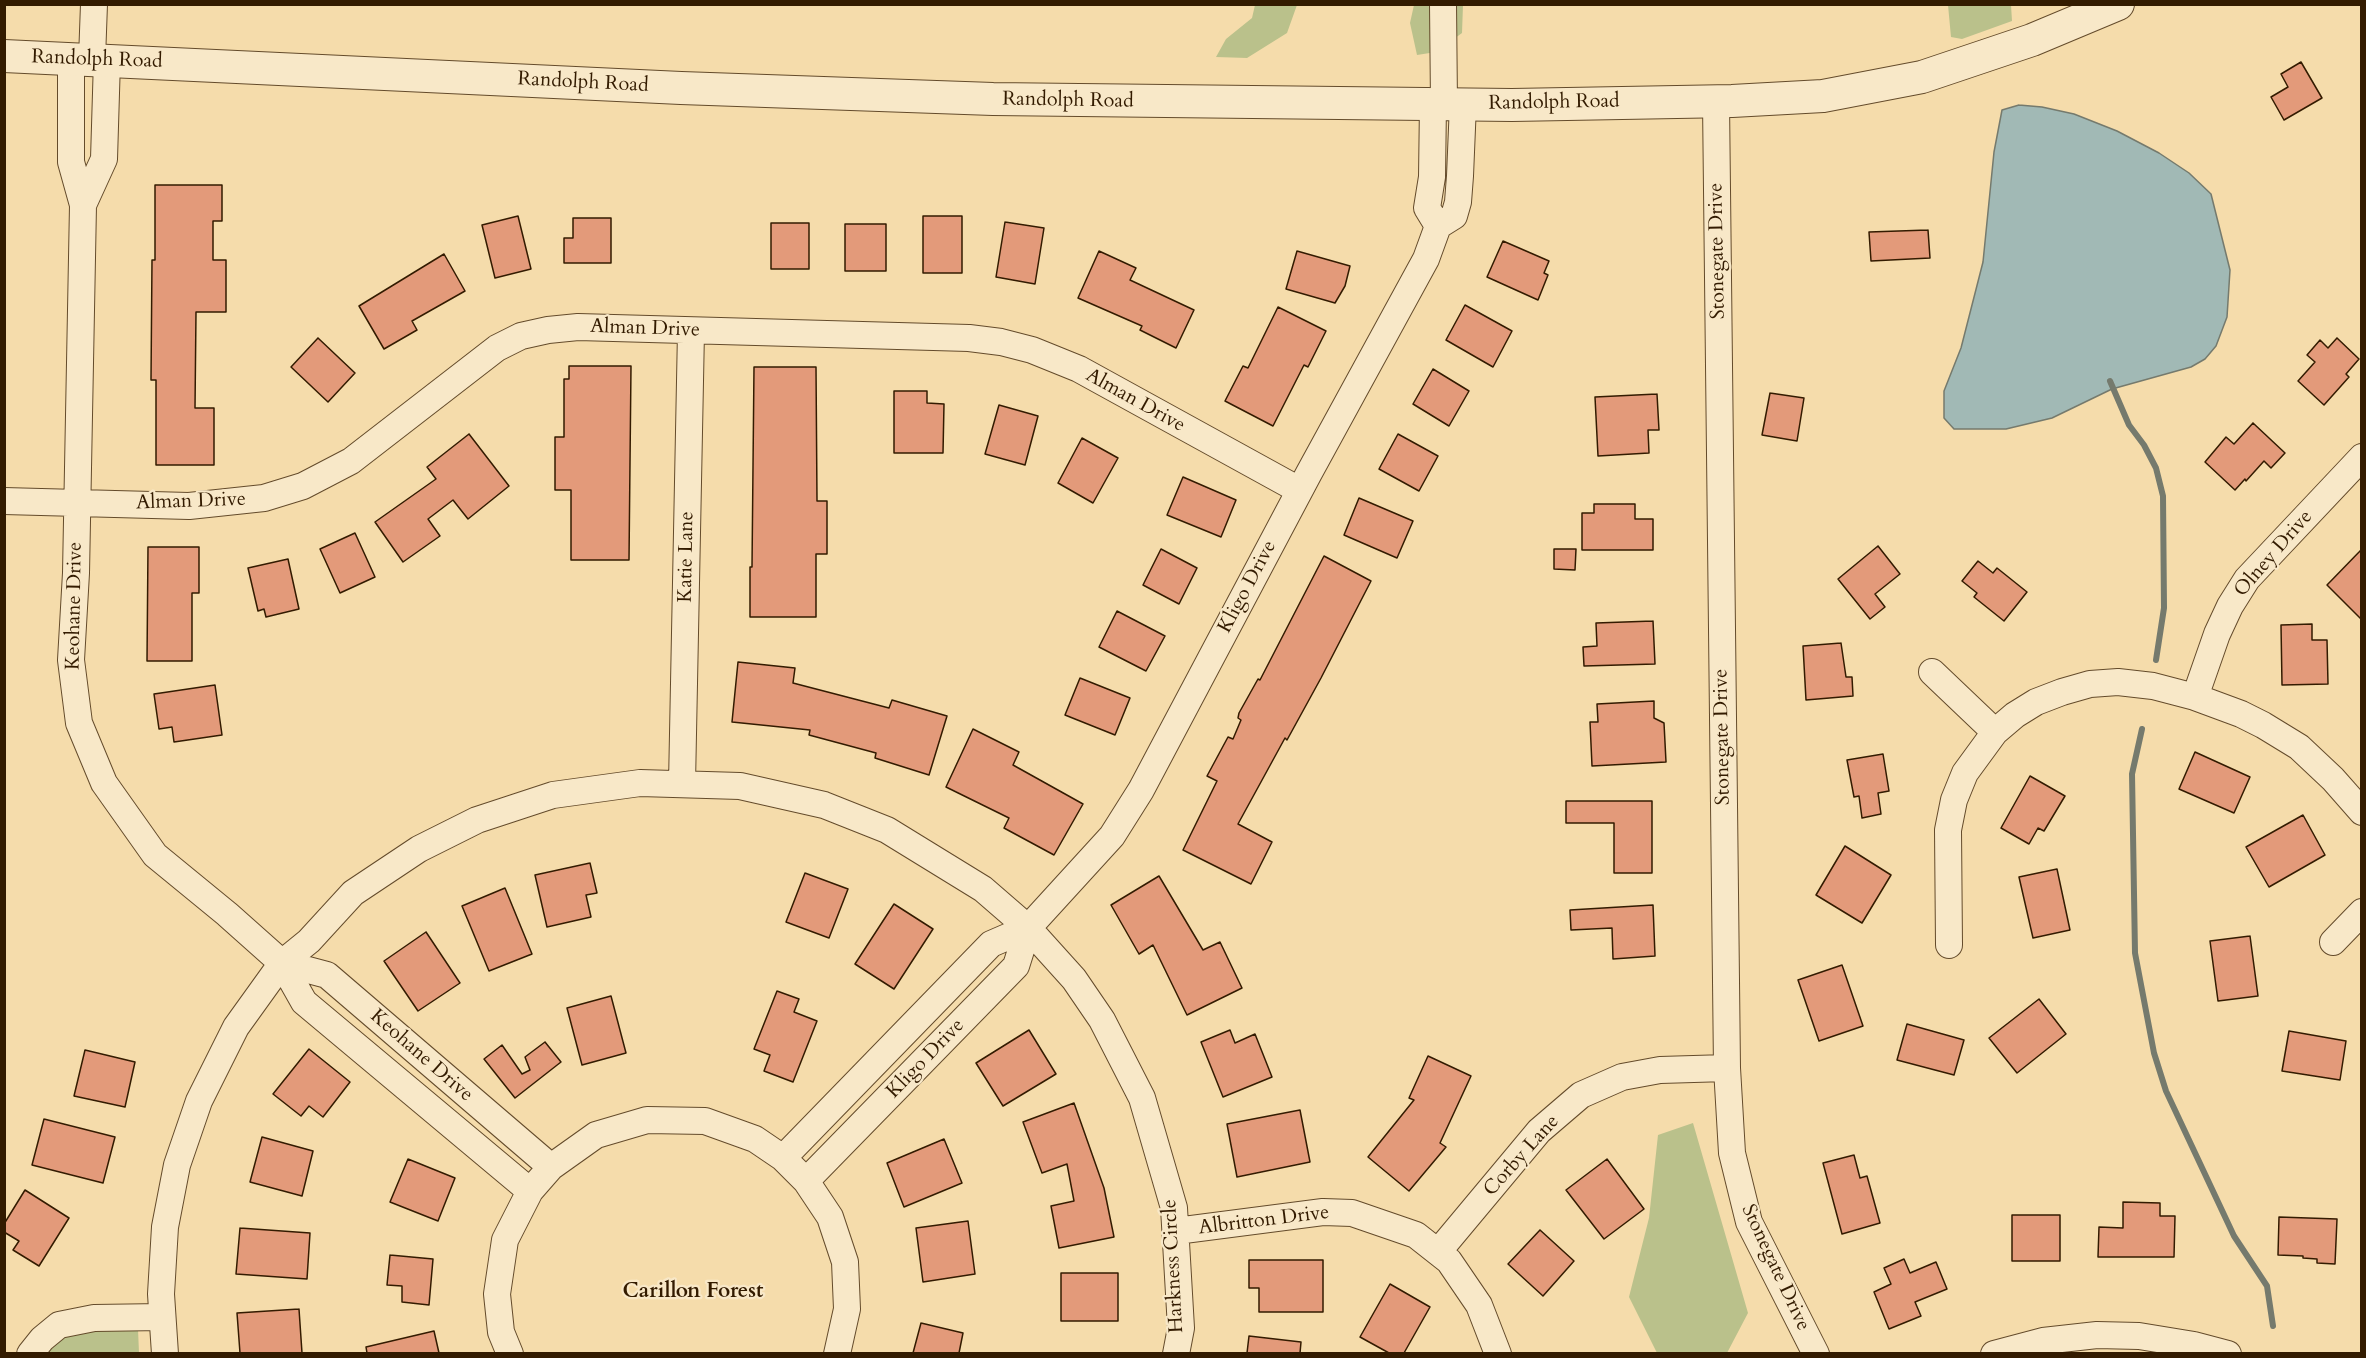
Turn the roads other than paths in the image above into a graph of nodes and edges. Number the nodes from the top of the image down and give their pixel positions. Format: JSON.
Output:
{"nodes":[{"id":1,"x":94,"y":4,"type":"edge"},
{"id":2,"x":1443,"y":4,"type":"edge"},
{"id":3,"x":2118,"y":4,"type":"edge"},
{"id":4,"x":4,"y":56,"type":"edge"},
{"id":5,"x":90,"y":59,"type":"junction"},
{"id":6,"x":1716,"y":102,"type":"junction"},
{"id":7,"x":1446,"y":104,"type":"junction"},
{"id":8,"x":82,"y":205,"type":"junction"},
{"id":9,"x":692,"y":331,"type":"junction"},
{"id":10,"x":2361,"y":458,"type":"edge"},
{"id":11,"x":1299,"y":490,"type":"junction"},
{"id":12,"x":4,"y":501,"type":"edge"},
{"id":13,"x":76,"y":503,"type":"junction"},
{"id":14,"x":1932,"y":672,"type":"dead end"},
{"id":15,"x":2195,"y":697,"type":"junction"},
{"id":16,"x":1995,"y":732,"type":"junction"},
{"id":17,"x":682,"y":784,"type":"junction"},
{"id":18,"x":2361,"y":812,"type":"edge"},
{"id":19,"x":2361,"y":912,"type":"edge"},
{"id":20,"x":1028,"y":928,"type":"junction"},
{"id":21,"x":2333,"y":942,"type":"dead end"},
{"id":22,"x":1949,"y":945,"type":"dead end"},
{"id":23,"x":282,"y":963,"type":"junction"},
{"id":24,"x":1727,"y":1068,"type":"junction"},
{"id":25,"x":783,"y":1158,"type":"junction"},
{"id":26,"x":551,"y":1167,"type":"junction"},
{"id":27,"x":806,"y":1181,"type":"junction"},
{"id":28,"x":530,"y":1191,"type":"junction"},
{"id":29,"x":1176,"y":1232,"type":"junction"},
{"id":30,"x":1438,"y":1252,"type":"junction"},
{"id":31,"x":162,"y":1317,"type":"junction"},
{"id":32,"x":30,"y":1353,"type":"edge"},
{"id":33,"x":165,"y":1353,"type":"edge"},
{"id":34,"x":510,"y":1353,"type":"edge"},
{"id":35,"x":837,"y":1353,"type":"edge"},
{"id":36,"x":1176,"y":1353,"type":"edge"},
{"id":37,"x":1498,"y":1353,"type":"edge"},
{"id":38,"x":1816,"y":1353,"type":"edge"},
{"id":39,"x":1995,"y":1353,"type":"edge"},
{"id":40,"x":2228,"y":1353,"type":"edge"}],
"edges":[{"from":1,"to":5,"type":"street","name":"Keohane Drive"},
{"from":2,"to":7,"type":"street","name":"Kligo Drive"},
{"from":3,"to":6,"type":"street","name":"Randolph Road"},
{"from":4,"to":5,"type":"street","name":"Randolph Road"},
{"from":5,"to":7,"type":"street","name":"Randolph Road"},
{"from":5,"to":8,"type":"street","name":"Keohane Drive"},
{"from":5,"to":8,"type":"street","name":"Keohane Drive"},
{"from":6,"to":7,"type":"street","name":"Randolph Road"},
{"from":6,"to":24,"type":"street","name":"Stonegate Drive"},
{"from":7,"to":11,"type":"street","name":"Kligo Drive"},
{"from":8,"to":13,"type":"street","name":"Keohane Drive"},
{"from":9,"to":11,"type":"street","name":"Alman Drive"},
{"from":9,"to":13,"type":"street","name":"Alman Drive"},
{"from":9,"to":17,"type":"street","name":"Katie Lane"},
{"from":10,"to":15,"type":"street","name":"Olney Drive"},
{"from":11,"to":20,"type":"street","name":"Kligo Drive"},
{"from":12,"to":13,"type":"street","name":"Alman Drive"},
{"from":13,"to":23,"type":"street","name":"Keohane Drive"},
{"from":14,"to":16,"type":"street"},
{"from":15,"to":16,"type":"street"},
{"from":15,"to":18,"type":"street"},
{"from":16,"to":22,"type":"street"},
{"from":17,"to":20,"type":"street","name":"Harkness Circle"},
{"from":17,"to":23,"type":"street","name":"Harkness Circle"},
{"from":19,"to":21,"type":"street"},
{"from":20,"to":25,"type":"street","name":"Kligo Drive"},
{"from":20,"to":27,"type":"street","name":"Kligo Drive"},
{"from":20,"to":29,"type":"street","name":"Harkness Circle"},
{"from":23,"to":26,"type":"street","name":"Keohane Drive"},
{"from":23,"to":28,"type":"street","name":"Keohane Drive"},
{"from":23,"to":31,"type":"street","name":"Harkness Circle"},
{"from":24,"to":30,"type":"street","name":"Corby Lane"},
{"from":24,"to":38,"type":"street","name":"Stonegate Drive"},
{"from":25,"to":26,"type":"street"},
{"from":25,"to":27,"type":"street"},
{"from":26,"to":28,"type":"street"},
{"from":27,"to":35,"type":"street"},
{"from":28,"to":34,"type":"street"},
{"from":29,"to":30,"type":"street","name":"Albritton Drive"},
{"from":29,"to":36,"type":"street","name":"Harkness Circle"},
{"from":30,"to":37,"type":"street","name":"Albritton Drive"},
{"from":31,"to":32,"type":"street"},
{"from":31,"to":33,"type":"street","name":"Harkness Circle"},
{"from":39,"to":40,"type":"street"}]}
